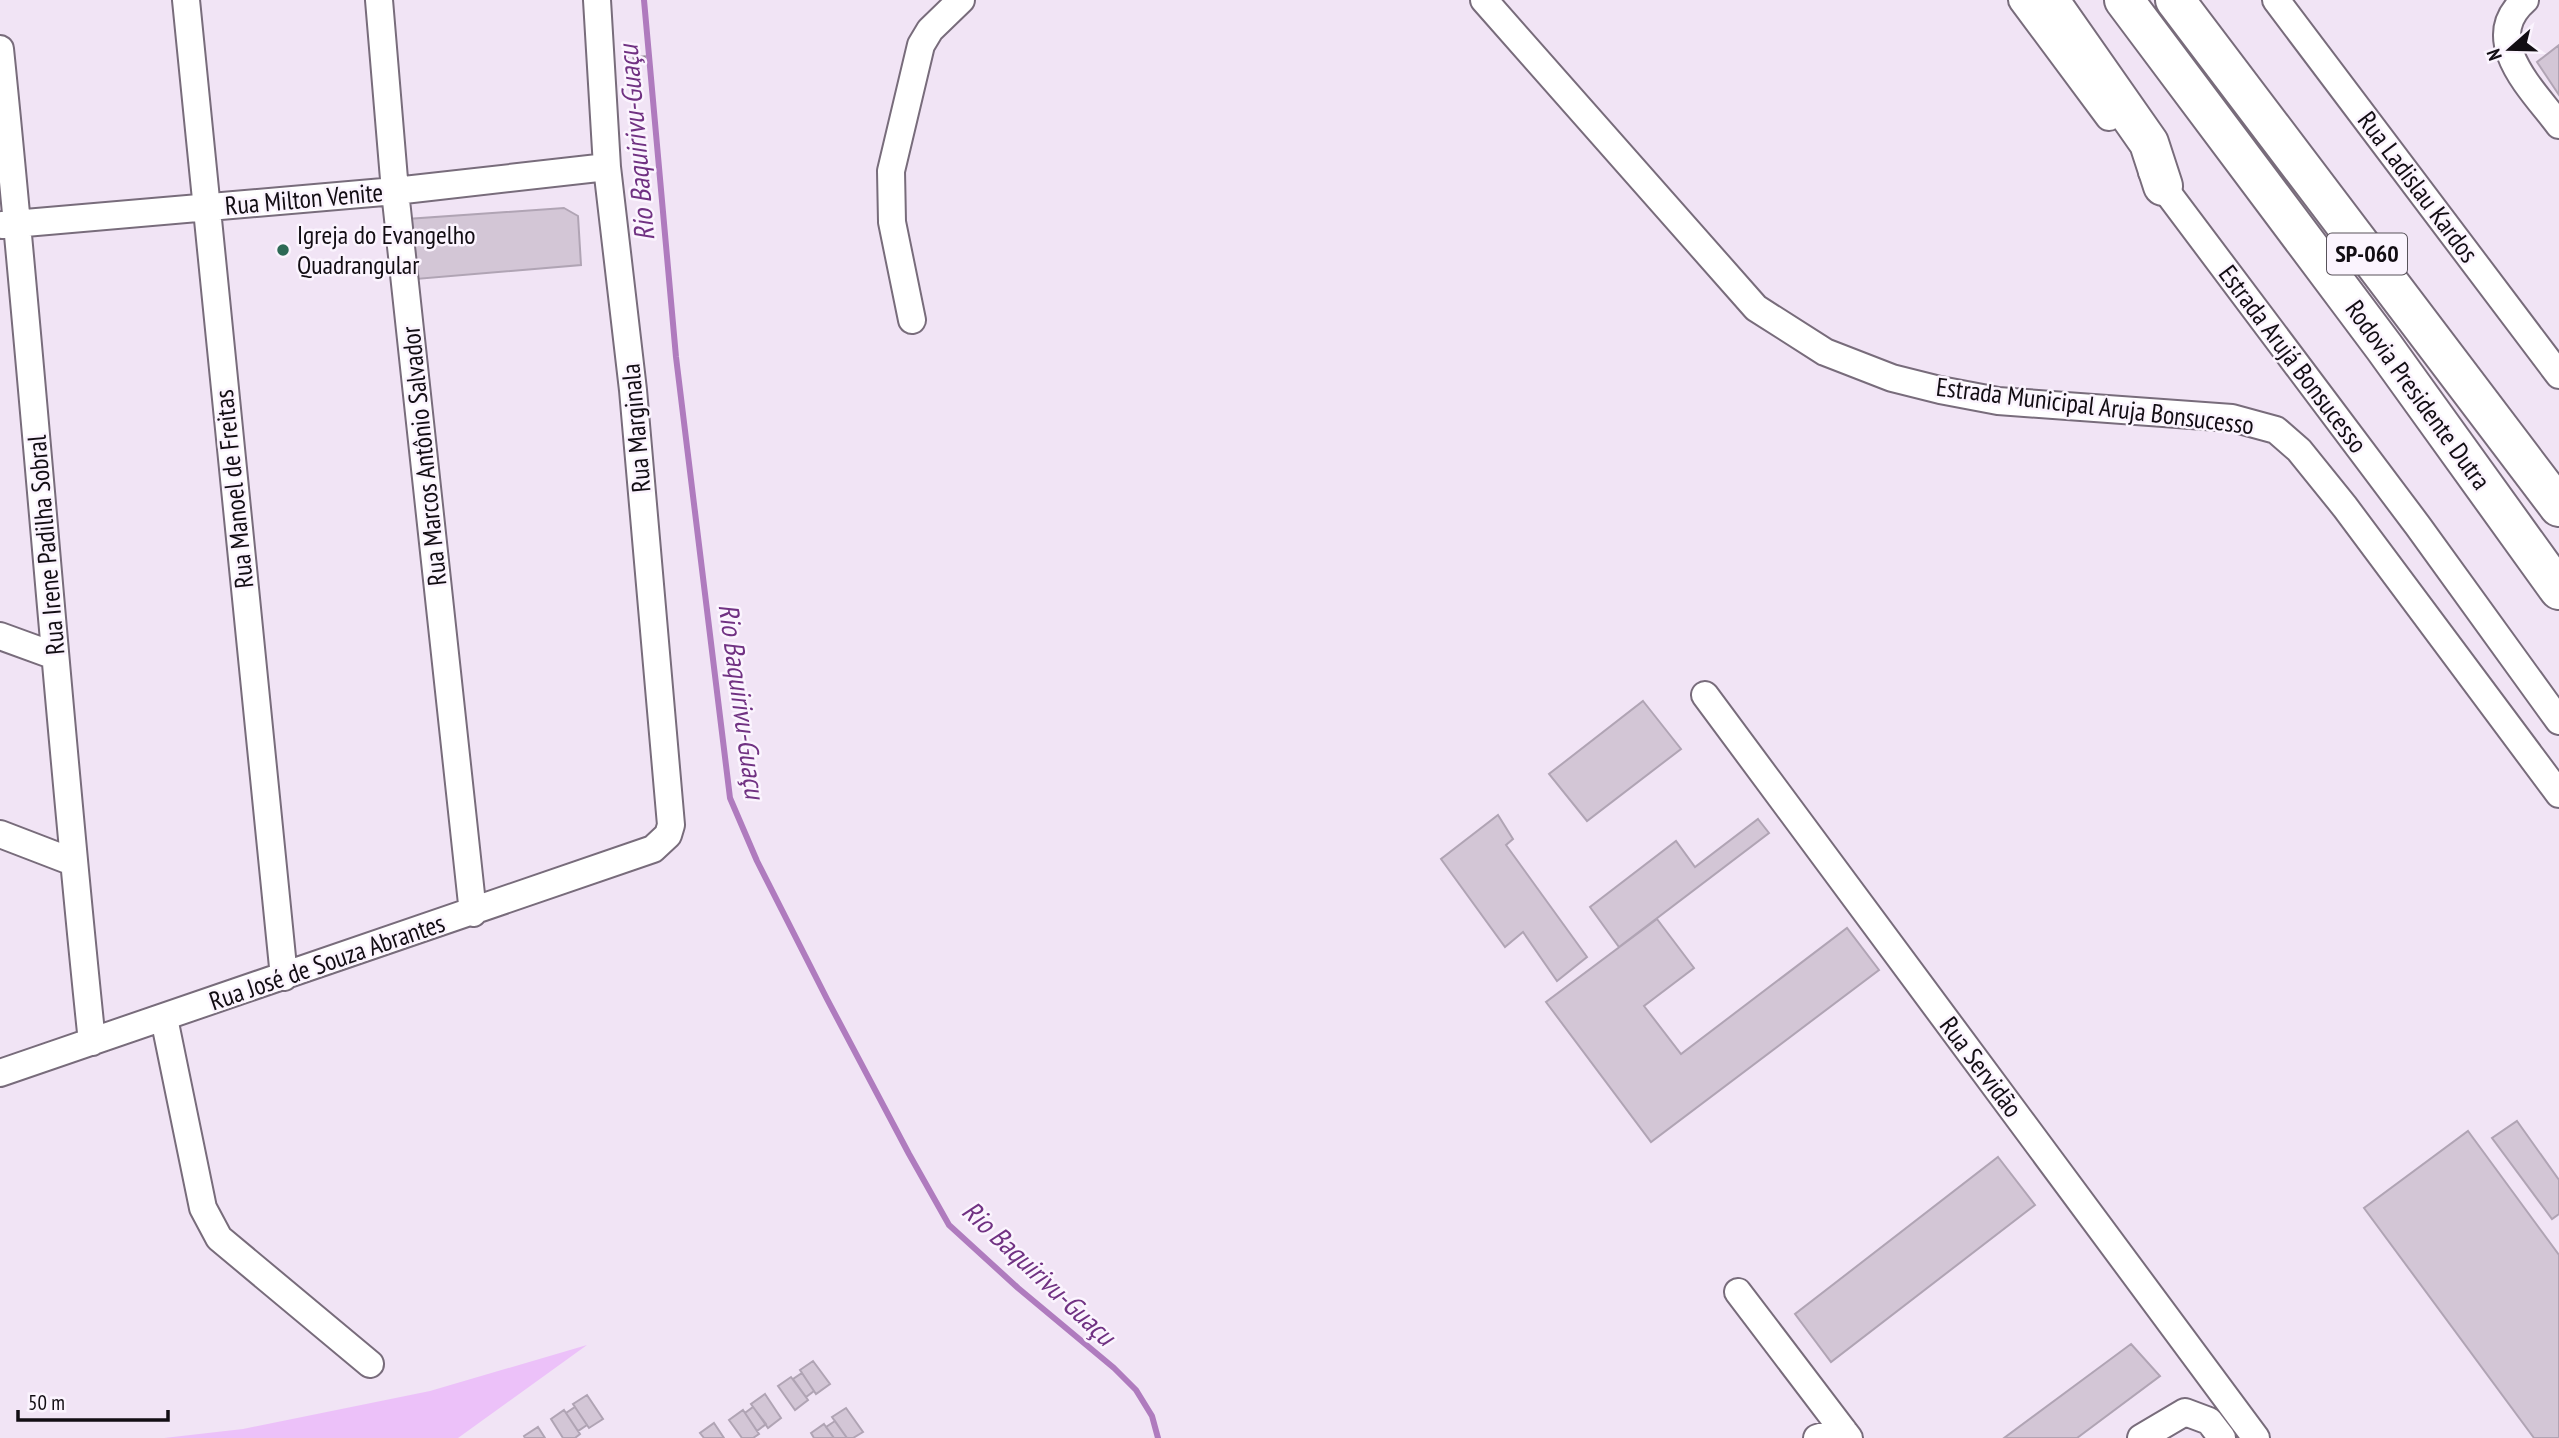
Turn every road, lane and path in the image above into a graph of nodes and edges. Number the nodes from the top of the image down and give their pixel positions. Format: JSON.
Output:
{"nodes":[{"id":1,"x":186,"y":0,"type":"edge"},
{"id":2,"x":379,"y":0,"type":"edge"},
{"id":3,"x":597,"y":0,"type":"edge"},
{"id":4,"x":961,"y":0,"type":"edge"},
{"id":5,"x":1484,"y":0,"type":"edge"},
{"id":6,"x":2022,"y":0,"type":"edge"},
{"id":7,"x":2049,"y":0,"type":"edge"},
{"id":8,"x":2124,"y":0,"type":"edge"},
{"id":9,"x":2175,"y":0,"type":"edge"},
{"id":10,"x":2276,"y":0,"type":"edge"},
{"id":11,"x":2525,"y":0,"type":"edge"},
{"id":12,"x":0,"y":49,"type":"edge"},
{"id":13,"x":646,"y":57,"type":"dead end"},
{"id":14,"x":633,"y":58,"type":"dead end"},
{"id":15,"x":2559,"y":125,"type":"edge"},
{"id":16,"x":607,"y":167,"type":"junction"},
{"id":17,"x":2163,"y":186,"type":"junction"},
{"id":18,"x":395,"y":191,"type":"junction"},
{"id":19,"x":206,"y":207,"type":"junction"},
{"id":20,"x":9,"y":224,"type":"edge"},
{"id":21,"x":912,"y":320,"type":"dead end"},
{"id":22,"x":2557,"y":370,"type":"edge"},
{"id":23,"x":2559,"y":507,"type":"edge"},
{"id":24,"x":2559,"y":590,"type":"edge"},
{"id":25,"x":0,"y":636,"type":"edge"},
{"id":26,"x":55,"y":656,"type":"junction"},
{"id":27,"x":1705,"y":695,"type":"dead end"},
{"id":28,"x":2559,"y":721,"type":"edge"},
{"id":29,"x":2559,"y":794,"type":"edge"},
{"id":30,"x":0,"y":834,"type":"edge"},
{"id":31,"x":653,"y":849,"type":"joint"},
{"id":32,"x":73,"y":862,"type":"junction"},
{"id":33,"x":473,"y":913,"type":"junction"},
{"id":34,"x":284,"y":977,"type":"junction"},
{"id":35,"x":164,"y":1018,"type":"junction"},
{"id":36,"x":92,"y":1042,"type":"junction"},
{"id":37,"x":7,"y":1065,"type":"edge"},
{"id":38,"x":1738,"y":1292,"type":"dead end"},
{"id":39,"x":370,"y":1364,"type":"dead end"},
{"id":40,"x":1846,"y":1434,"type":"edge"},
{"id":41,"x":1817,"y":1438,"type":"edge"},
{"id":42,"x":2141,"y":1438,"type":"edge"},
{"id":43,"x":2222,"y":1438,"type":"edge"},
{"id":44,"x":2256,"y":1438,"type":"edge"}],
"edges":[{"from":1,"to":19,"type":"street","name":"Rua Manoel de Freitas"},
{"from":2,"to":18,"type":"street","name":"Rua Marcos Antônio Salvador"},
{"from":3,"to":16,"type":"street","name":"Rua Marginala"},
{"from":4,"to":21,"type":"street"},
{"from":5,"to":29,"type":"street","name":"Estrada Municipal Aruja Bonsucesso"},
{"from":6,"to":17,"type":"street","name":"Estrada Arujá Bonsucesso"},
{"from":7,"to":17,"type":"highway"},
{"from":8,"to":24,"type":"highway","name":"Rodovia Presidente Dutra","number":"SP-060"},
{"from":9,"to":23,"type":"highway","name":"Rodovia Presidente Dutra","number":"SP-060"},
{"from":10,"to":22,"type":"street","name":"Rua Ladislau Kardos"},
{"from":11,"to":15,"type":"street"},
{"from":12,"to":20,"type":"street","name":"Rua Irene Padilha Sobral"},
{"from":13,"to":14,"type":"path"},
{"from":16,"to":18,"type":"street","name":"Rua Milton Venite"},
{"from":16,"to":31,"type":"street","name":"Rua Marginala"},
{"from":17,"to":28,"type":"street","name":"Estrada Arujá Bonsucesso"},
{"from":18,"to":19,"type":"street","name":"Rua Milton Venite"},
{"from":18,"to":33,"type":"street","name":"Rua Marcos Antônio Salvador"},
{"from":19,"to":20,"type":"street","name":"Rua Milton Venite"},
{"from":19,"to":34,"type":"street","name":"Rua Manoel de Freitas"},
{"from":20,"to":26,"type":"street","name":"Rua Irene Padilha Sobral"},
{"from":25,"to":26,"type":"street"},
{"from":26,"to":32,"type":"street","name":"Rua Irene Padilha Sobral"},
{"from":27,"to":44,"type":"street","name":"Rua Servidão"},
{"from":30,"to":32,"type":"street"},
{"from":31,"to":33,"type":"street","name":"Rua José de Souza Abrantes"},
{"from":32,"to":36,"type":"street","name":"Rua Irene Padilha Sobral"},
{"from":33,"to":34,"type":"street","name":"Rua José de Souza Abrantes"},
{"from":34,"to":35,"type":"street","name":"Rua José de Souza Abrantes"},
{"from":35,"to":36,"type":"street","name":"Rua José de Souza Abrantes"},
{"from":35,"to":39,"type":"street"},
{"from":36,"to":37,"type":"street","name":"Rua José de Souza Abrantes"},
{"from":38,"to":40,"type":"street"},
{"from":40,"to":41,"type":"street"},
{"from":42,"to":43,"type":"street"}]}
